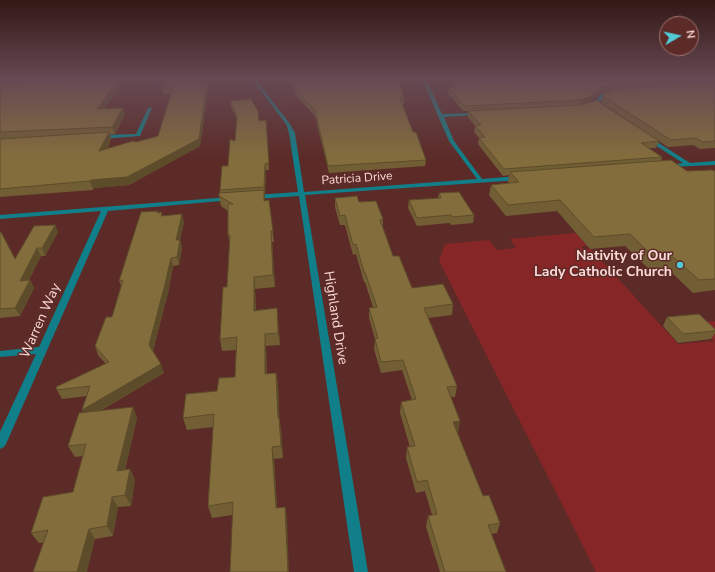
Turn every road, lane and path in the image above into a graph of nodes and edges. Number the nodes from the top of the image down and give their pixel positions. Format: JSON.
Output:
{"nodes":[{"id":1,"x":274,"y":106,"type":"edge"},
{"id":2,"x":436,"y":106,"type":"edge"},
{"id":3,"x":150,"y":108,"type":"dead end"},
{"id":4,"x":480,"y":114,"type":"edge"},
{"id":5,"x":440,"y":116,"type":"junction"},
{"id":6,"x":644,"y":136,"type":"edge"},
{"id":7,"x":91,"y":138,"type":"edge"},
{"id":8,"x":715,"y":163,"type":"edge"},
{"id":9,"x":689,"y":165,"type":"junction"},
{"id":10,"x":666,"y":167,"type":"edge"},
{"id":11,"x":527,"y":177,"type":"edge"},
{"id":12,"x":481,"y":180,"type":"junction"},
{"id":13,"x":302,"y":194,"type":"junction"},
{"id":14,"x":247,"y":198,"type":"edge"},
{"id":15,"x":239,"y":199,"type":"edge"},
{"id":16,"x":105,"y":209,"type":"junction"},
{"id":17,"x":0,"y":217,"type":"edge"},
{"id":18,"x":42,"y":350,"type":"junction"},
{"id":19,"x":0,"y":354,"type":"edge"},
{"id":20,"x":0,"y":444,"type":"edge"},
{"id":21,"x":361,"y":572,"type":"edge"}],
"edges":[{"from":1,"to":13,"type":"street","name":"Highland Drive"},
{"from":2,"to":5,"type":"street"},
{"from":3,"to":7,"type":"street"},
{"from":4,"to":5,"type":"street"},
{"from":5,"to":12,"type":"street"},
{"from":6,"to":9,"type":"street"},
{"from":8,"to":9,"type":"street"},
{"from":9,"to":10,"type":"street"},
{"from":11,"to":12,"type":"street","name":"Patricia Drive"},
{"from":12,"to":13,"type":"street","name":"Patricia Drive"},
{"from":13,"to":14,"type":"street","name":"Patricia Drive"},
{"from":13,"to":21,"type":"street","name":"Highland Drive"},
{"from":15,"to":16,"type":"street"},
{"from":16,"to":17,"type":"street"},
{"from":16,"to":18,"type":"street","name":"Warren Way"},
{"from":18,"to":19,"type":"street"},
{"from":18,"to":20,"type":"street","name":"Warren Way"}]}
